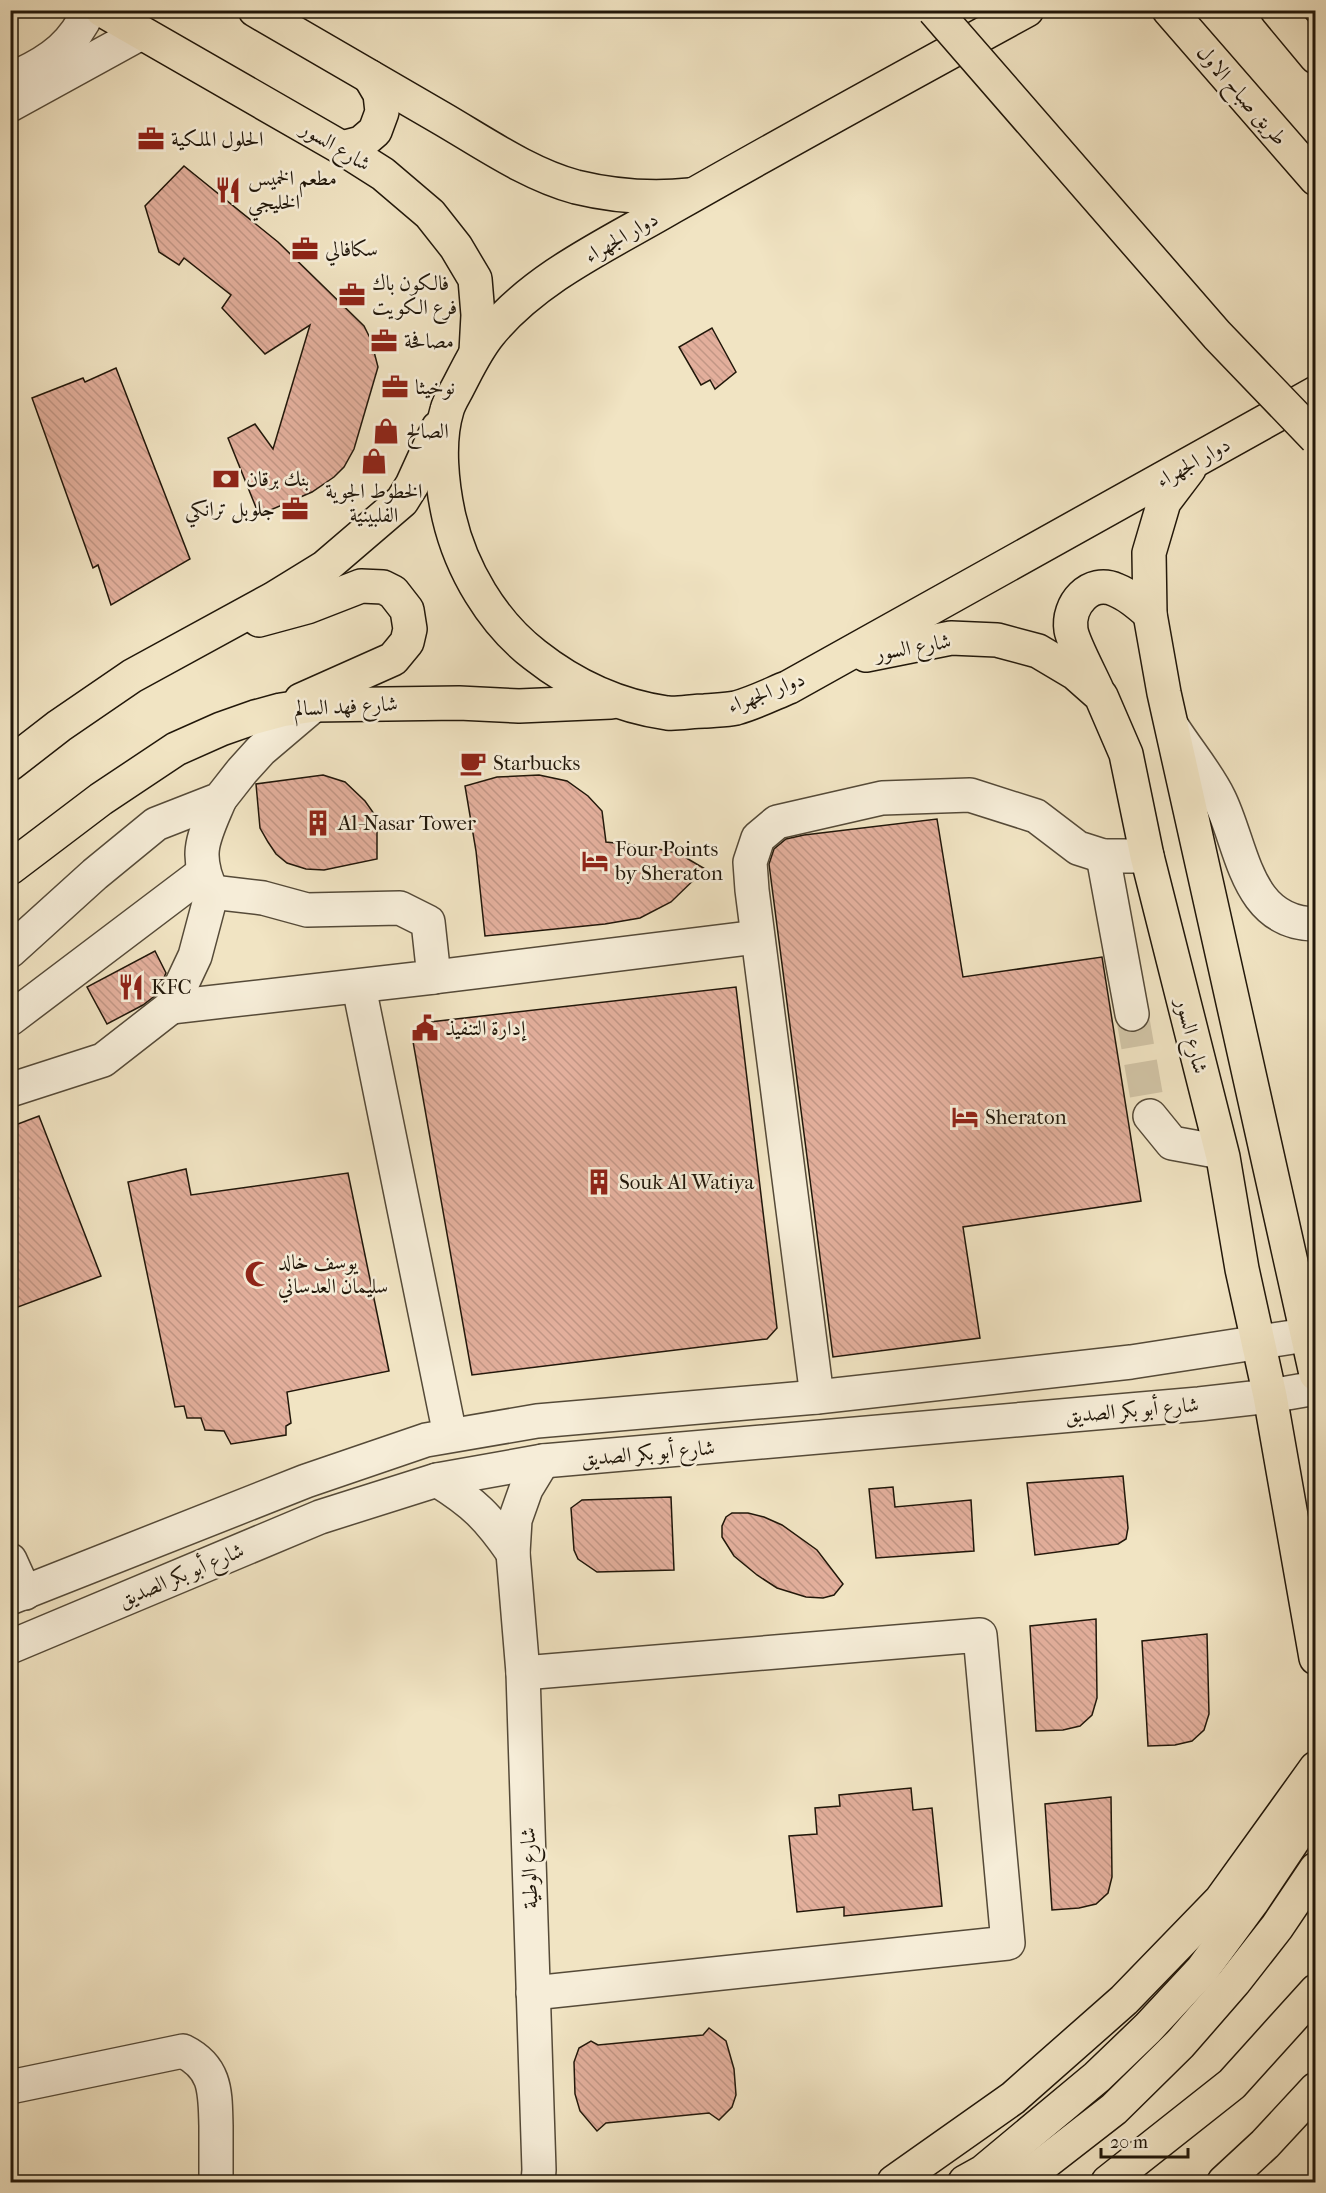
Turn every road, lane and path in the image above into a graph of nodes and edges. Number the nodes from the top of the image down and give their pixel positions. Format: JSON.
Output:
{"nodes":[{"id":1,"x":88,"y":10,"type":"edge"},
{"id":2,"x":102,"y":10,"type":"edge"},
{"id":3,"x":255,"y":10,"type":"edge"},
{"id":4,"x":934,"y":10,"type":"edge"},
{"id":5,"x":1027,"y":10,"type":"edge"},
{"id":6,"x":1169,"y":10,"type":"edge"},
{"id":7,"x":1276,"y":10,"type":"edge"},
{"id":8,"x":141,"y":33,"type":"junction"},
{"id":9,"x":1316,"y":57,"type":"edge"},
{"id":10,"x":370,"y":77,"type":"junction"},
{"id":11,"x":10,"y":80,"type":"edge"},
{"id":12,"x":10,"y":105,"type":"edge"},
{"id":13,"x":342,"y":148,"type":"junction"},
{"id":14,"x":1316,"y":179,"type":"edge"},
{"id":15,"x":694,"y":194,"type":"junction"},
{"id":16,"x":476,"y":352,"type":"junction"},
{"id":17,"x":1316,"y":393,"type":"edge"},
{"id":18,"x":447,"y":410,"type":"junction"},
{"id":19,"x":1316,"y":438,"type":"edge"},
{"id":20,"x":1196,"y":460,"type":"junction"},
{"id":21,"x":1150,"y":614,"type":"junction"},
{"id":22,"x":222,"y":626,"type":"junction"},
{"id":23,"x":838,"y":660,"type":"junction"},
{"id":24,"x":1101,"y":696,"type":"junction"},
{"id":25,"x":618,"y":701,"type":"junction"},
{"id":26,"x":315,"y":705,"type":"junction"},
{"id":27,"x":280,"y":710,"type":"junction"},
{"id":28,"x":1172,"y":727,"type":"junction"},
{"id":29,"x":10,"y":764,"type":"edge"},
{"id":30,"x":220,"y":800,"type":"junction"},
{"id":31,"x":1103,"y":856,"type":"junction"},
{"id":32,"x":1147,"y":856,"type":"junction"},
{"id":33,"x":10,"y":868,"type":"edge"},
{"id":34,"x":207,"y":882,"type":"junction"},
{"id":35,"x":1316,"y":924,"type":"edge"},
{"id":36,"x":757,"y":937,"type":"junction"},
{"id":37,"x":10,"y":951,"type":"edge"},
{"id":38,"x":434,"y":977,"type":"junction"},
{"id":39,"x":359,"y":987,"type":"junction"},
{"id":40,"x":171,"y":1007,"type":"junction"},
{"id":41,"x":1132,"y":1014,"type":"tunnel mouth"},
{"id":42,"x":10,"y":1019,"type":"edge"},
{"id":43,"x":10,"y":1090,"type":"edge"},
{"id":44,"x":1150,"y":1116,"type":"tunnel mouth"},
{"id":45,"x":1221,"y":1152,"type":"junction"},
{"id":46,"x":1311,"y":1336,"type":"edge"},
{"id":47,"x":1259,"y":1342,"type":"junction"},
{"id":48,"x":1316,"y":1374,"type":"edge"},
{"id":49,"x":1316,"y":1388,"type":"edge"},
{"id":50,"x":1270,"y":1396,"type":"junction"},
{"id":51,"x":817,"y":1397,"type":"junction"},
{"id":52,"x":450,"y":1436,"type":"junction"},
{"id":53,"x":543,"y":1461,"type":"junction"},
{"id":54,"x":437,"y":1480,"type":"junction"},
{"id":55,"x":513,"y":1553,"type":"junction"},
{"id":56,"x":10,"y":1560,"type":"edge"},
{"id":57,"x":18,"y":1595,"type":"edge"},
{"id":58,"x":10,"y":1647,"type":"edge"},
{"id":59,"x":1316,"y":1658,"type":"edge"},
{"id":60,"x":523,"y":1672,"type":"junction"},
{"id":61,"x":1316,"y":1768,"type":"edge"},
{"id":62,"x":1316,"y":1806,"type":"edge"},
{"id":63,"x":1316,"y":1869,"type":"edge"},
{"id":64,"x":1316,"y":1991,"type":"edge"},
{"id":65,"x":533,"y":1993,"type":"junction"},
{"id":66,"x":10,"y":2087,"type":"edge"},
{"id":67,"x":1316,"y":2089,"type":"edge"},
{"id":68,"x":216,"y":2182,"type":"edge"},
{"id":69,"x":538,"y":2182,"type":"edge"},
{"id":70,"x":894,"y":2182,"type":"edge"},
{"id":71,"x":965,"y":2182,"type":"edge"},
{"id":72,"x":1020,"y":2182,"type":"edge"},
{"id":73,"x":1108,"y":2182,"type":"edge"},
{"id":74,"x":1224,"y":2182,"type":"edge"}],
"edges":[{"from":1,"to":11,"type":"street"},
{"from":2,"to":8,"type":"main road","name":"شارع السور"},
{"from":3,"to":10,"type":"main road"},
{"from":4,"to":19,"type":"main road","bridge":true},
{"from":5,"to":15,"type":"main road","name":"دوار الجهراء"},
{"from":6,"to":14,"type":"main road","name":"طريق صباح الاول"},
{"from":7,"to":9,"type":"main road"},
{"from":8,"to":12,"type":"street"},
{"from":8,"to":13,"type":"main road","name":"شارع السور"},
{"from":10,"to":13,"type":"main road"},
{"from":10,"to":15,"type":"main road"},
{"from":13,"to":16,"type":"main road","name":"شارع السور"},
{"from":15,"to":16,"type":"main road","name":"دوار الجهراء"},
{"from":16,"to":18,"type":"main road","name":"دوار الجهراء"},
{"from":17,"to":20,"type":"main road","name":"دوار الجهراء"},
{"from":18,"to":22,"type":"main road"},
{"from":18,"to":25,"type":"main road","name":"دوار الجهراء"},
{"from":20,"to":21,"type":"main road"},
{"from":20,"to":23,"type":"main road","name":"دوار الجهراء"},
{"from":21,"to":24,"type":"main road"},
{"from":21,"to":28,"type":"main road"},
{"from":22,"to":27,"type":"main road"},
{"from":22,"to":29,"type":"main road"},
{"from":23,"to":24,"type":"main road","name":"شارع السور"},
{"from":23,"to":25,"type":"main road","name":"دوار الجهراء"},
{"from":24,"to":32,"type":"main road","name":"شارع السور"},
{"from":25,"to":26,"type":"main road","name":"شارع فهد السالم"},
{"from":26,"to":27,"type":"main road","name":"شارع فهد السالم"},
{"from":26,"to":30,"type":"street"},
{"from":27,"to":33,"type":"main road","name":"شارع فهد السالم"},
{"from":28,"to":35,"type":"street"},
{"from":28,"to":46,"type":"main road"},
{"from":30,"to":34,"type":"street"},
{"from":30,"to":37,"type":"street"},
{"from":31,"to":32,"type":"street"},
{"from":31,"to":36,"type":"street"},
{"from":31,"to":41,"type":"street"},
{"from":32,"to":45,"type":"main road","name":"شارع السور"},
{"from":34,"to":38,"type":"street"},
{"from":34,"to":40,"type":"street"},
{"from":34,"to":42,"type":"street"},
{"from":36,"to":38,"type":"street"},
{"from":36,"to":51,"type":"street"},
{"from":38,"to":39,"type":"street"},
{"from":39,"to":40,"type":"street"},
{"from":39,"to":52,"type":"street"},
{"from":40,"to":43,"type":"street"},
{"from":44,"to":45,"type":"street"},
{"from":45,"to":47,"type":"main road","name":"شارع السور"},
{"from":46,"to":47,"type":"street","name":"شارع أبو بكر الصديق"},
{"from":46,"to":48,"type":"main road"},
{"from":47,"to":50,"type":"main road","name":"شارع السور"},
{"from":47,"to":51,"type":"street","name":"شارع أبو بكر الصديق"},
{"from":49,"to":50,"type":"street","name":"شارع أبو بكر الصديق"},
{"from":50,"to":53,"type":"street","name":"شارع أبو بكر الصديق"},
{"from":50,"to":59,"type":"main road","name":"شارع السور"},
{"from":51,"to":52,"type":"street","name":"شارع أبو بكر الصديق"},
{"from":52,"to":57,"type":"street","name":"شارع أبو بكر الصديق"},
{"from":53,"to":54,"type":"street","name":"شارع أبو بكر الصديق"},
{"from":53,"to":55,"type":"street","name":"شارع الوطية"},
{"from":54,"to":55,"type":"street","name":"شارع الوطية"},
{"from":54,"to":58,"type":"street","name":"شارع أبو بكر الصديق"},
{"from":55,"to":60,"type":"street","name":"شارع الوطية"},
{"from":56,"to":57,"type":"street"},
{"from":60,"to":65,"type":"street","name":"شارع الوطية"},
{"from":60,"to":65,"type":"street"},
{"from":61,"to":70,"type":"main road"},
{"from":62,"to":71,"type":"main road"},
{"from":63,"to":72,"type":"main road"},
{"from":64,"to":73,"type":"main road"},
{"from":65,"to":69,"type":"street","name":"شارع الوطية"},
{"from":66,"to":68,"type":"street"},
{"from":67,"to":74,"type":"main road"}]}
